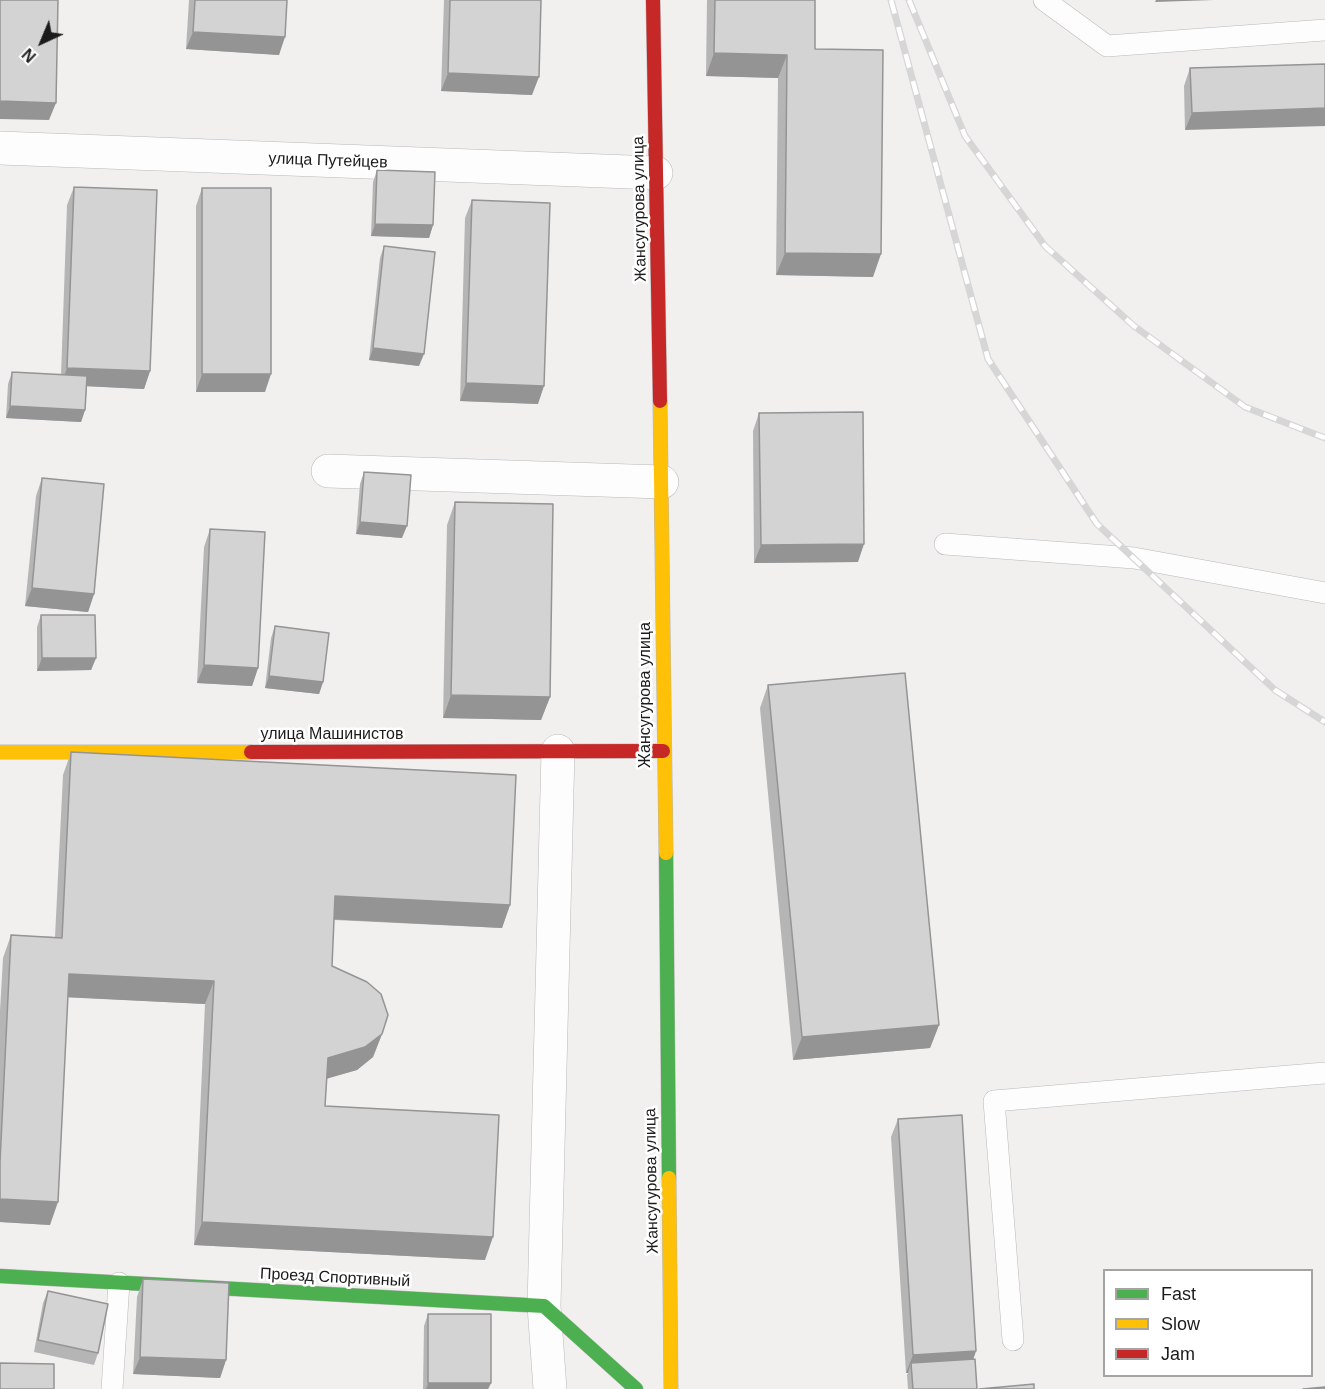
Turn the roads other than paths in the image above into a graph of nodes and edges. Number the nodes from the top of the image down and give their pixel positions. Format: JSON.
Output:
{"nodes":[{"id":1,"x":653,"y":0,"type":"edge"},
{"id":2,"x":1044,"y":0,"type":"edge"},
{"id":3,"x":1325,"y":30,"type":"edge"},
{"id":4,"x":0,"y":148,"type":"edge"},
{"id":5,"x":656,"y":173,"type":"junction"},
{"id":6,"x":328,"y":471,"type":"dead end"},
{"id":7,"x":662,"y":482,"type":"junction"},
{"id":8,"x":945,"y":544,"type":"dead end"},
{"id":9,"x":1325,"y":593,"type":"edge"},
{"id":10,"x":558,"y":751,"type":"junction"},
{"id":11,"x":663,"y":751,"type":"junction"},
{"id":12,"x":0,"y":752,"type":"edge"},
{"id":13,"x":1325,"y":1073,"type":"edge"},
{"id":14,"x":0,"y":1276,"type":"edge"},
{"id":15,"x":119,"y":1283,"type":"junction"},
{"id":16,"x":544,"y":1306,"type":"junction"},
{"id":17,"x":1012,"y":1340,"type":"dead end"},
{"id":18,"x":112,"y":1389,"type":"edge"},
{"id":19,"x":550,"y":1389,"type":"edge"},
{"id":20,"x":636,"y":1389,"type":"edge"},
{"id":21,"x":671,"y":1389,"type":"edge"}],
"edges":[{"from":1,"to":5,"type":"street","name":"Жансугурова улица"},
{"from":2,"to":3,"type":"lane"},
{"from":4,"to":5,"type":"street","name":"улица Путейцев"},
{"from":5,"to":7,"type":"street","name":"Жансугурова улица"},
{"from":6,"to":7,"type":"street"},
{"from":7,"to":11,"type":"street","name":"Жансугурова улица"},
{"from":8,"to":9,"type":"lane"},
{"from":10,"to":11,"type":"street","name":"улица Машинистов"},
{"from":10,"to":12,"type":"street","name":"улица Машинистов"},
{"from":10,"to":16,"type":"street"},
{"from":11,"to":21,"type":"street","name":"Жансугурова улица"},
{"from":13,"to":17,"type":"lane"},
{"from":14,"to":15,"type":"street","name":"Проезд Спортивный"},
{"from":15,"to":16,"type":"street","name":"Проезд Спортивный"},
{"from":15,"to":18,"type":"lane"},
{"from":16,"to":19,"type":"street"},
{"from":16,"to":20,"type":"street"}]}
